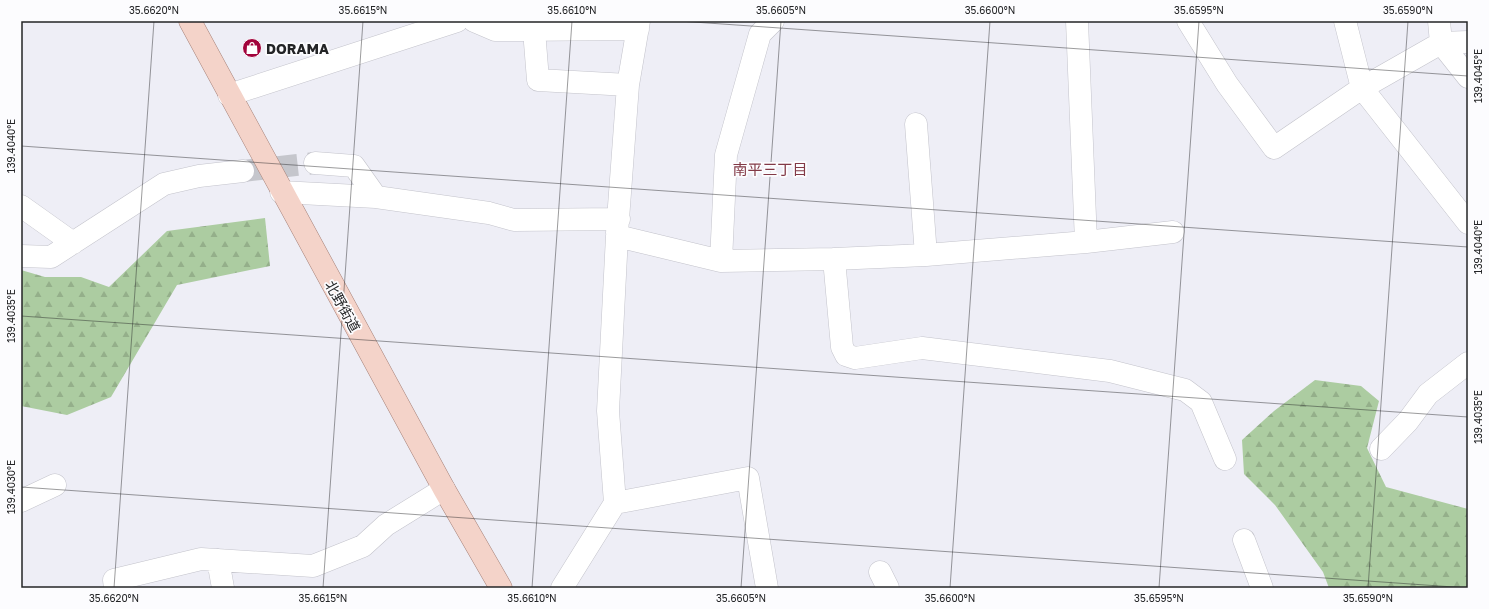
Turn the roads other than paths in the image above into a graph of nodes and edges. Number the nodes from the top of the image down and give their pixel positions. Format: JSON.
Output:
{"nodes":[{"id":1,"x":190,"y":21,"type":"edge"},
{"id":2,"x":457,"y":21,"type":"edge"},
{"id":3,"x":474,"y":21,"type":"edge"},
{"id":4,"x":772,"y":21,"type":"edge"},
{"id":5,"x":1077,"y":21,"type":"edge"},
{"id":6,"x":1188,"y":21,"type":"edge"},
{"id":7,"x":1345,"y":21,"type":"edge"},
{"id":8,"x":1439,"y":21,"type":"edge"},
{"id":9,"x":639,"y":25,"type":"edge"},
{"id":10,"x":534,"y":30,"type":"junction"},
{"id":11,"x":1468,"y":42,"type":"edge"},
{"id":12,"x":1441,"y":43,"type":"junction"},
{"id":13,"x":1468,"y":77,"type":"edge"},
{"id":14,"x":628,"y":85,"type":"junction"},
{"id":15,"x":1362,"y":88,"type":"junction"},
{"id":16,"x":229,"y":95,"type":"junction"},
{"id":17,"x":916,"y":124,"type":"dead end"},
{"id":18,"x":315,"y":163,"type":"tunnel mouth"},
{"id":19,"x":243,"y":171,"type":"tunnel mouth"},
{"id":20,"x":282,"y":192,"type":"junction"},
{"id":21,"x":376,"y":197,"type":"junction"},
{"id":22,"x":21,"y":206,"type":"edge"},
{"id":23,"x":1468,"y":223,"type":"edge"},
{"id":24,"x":618,"y":228,"type":"junction"},
{"id":25,"x":1173,"y":232,"type":"dead end"},
{"id":26,"x":1086,"y":242,"type":"junction"},
{"id":27,"x":74,"y":243,"type":"junction"},
{"id":28,"x":926,"y":255,"type":"junction"},
{"id":29,"x":21,"y":256,"type":"edge"},
{"id":30,"x":834,"y":259,"type":"junction"},
{"id":31,"x":721,"y":261,"type":"junction"},
{"id":32,"x":1468,"y":363,"type":"edge"},
{"id":33,"x":1381,"y":449,"type":"dead end"},
{"id":34,"x":1225,"y":459,"type":"dead end"},
{"id":35,"x":55,"y":485,"type":"dead end"},
{"id":36,"x":444,"y":489,"type":"junction"},
{"id":37,"x":21,"y":501,"type":"edge"},
{"id":38,"x":615,"y":503,"type":"junction"},
{"id":39,"x":1244,"y":540,"type":"dead end"},
{"id":40,"x":218,"y":560,"type":"junction"},
{"id":41,"x":115,"y":588,"type":"edge"},
{"id":42,"x":223,"y":588,"type":"edge"},
{"id":43,"x":501,"y":588,"type":"edge"},
{"id":44,"x":562,"y":588,"type":"edge"},
{"id":45,"x":767,"y":588,"type":"edge"},
{"id":46,"x":1262,"y":588,"type":"edge"}],
"edges":[{"from":1,"to":16,"type":"main road","name":"北野街道"},
{"from":2,"to":16,"type":"street"},
{"from":3,"to":10,"type":"street"},
{"from":4,"to":31,"type":"street"},
{"from":5,"to":26,"type":"street"},
{"from":6,"to":15,"type":"street"},
{"from":7,"to":15,"type":"street"},
{"from":8,"to":12,"type":"street"},
{"from":9,"to":10,"type":"street"},
{"from":9,"to":14,"type":"street"},
{"from":10,"to":14,"type":"street"},
{"from":11,"to":12,"type":"street"},
{"from":12,"to":13,"type":"street"},
{"from":12,"to":15,"type":"street"},
{"from":14,"to":24,"type":"street"},
{"from":15,"to":23,"type":"street"},
{"from":16,"to":20,"type":"main road","name":"北野街道"},
{"from":17,"to":28,"type":"street"},
{"from":18,"to":21,"type":"street"},
{"from":19,"to":27,"type":"street"},
{"from":20,"to":21,"type":"street"},
{"from":20,"to":36,"type":"main road","name":"北野街道"},
{"from":21,"to":24,"type":"street"},
{"from":22,"to":27,"type":"street"},
{"from":24,"to":31,"type":"street"},
{"from":24,"to":38,"type":"street"},
{"from":25,"to":26,"type":"street"},
{"from":26,"to":28,"type":"street"},
{"from":27,"to":29,"type":"street"},
{"from":28,"to":30,"type":"street"},
{"from":30,"to":31,"type":"street"},
{"from":30,"to":34,"type":"street"},
{"from":32,"to":33,"type":"street"},
{"from":35,"to":37,"type":"street"},
{"from":36,"to":40,"type":"street"},
{"from":36,"to":43,"type":"main road","name":"北野街道"},
{"from":38,"to":44,"type":"street"},
{"from":38,"to":45,"type":"street"},
{"from":39,"to":46,"type":"street"},
{"from":40,"to":41,"type":"street"},
{"from":40,"to":42,"type":"street"}]}
